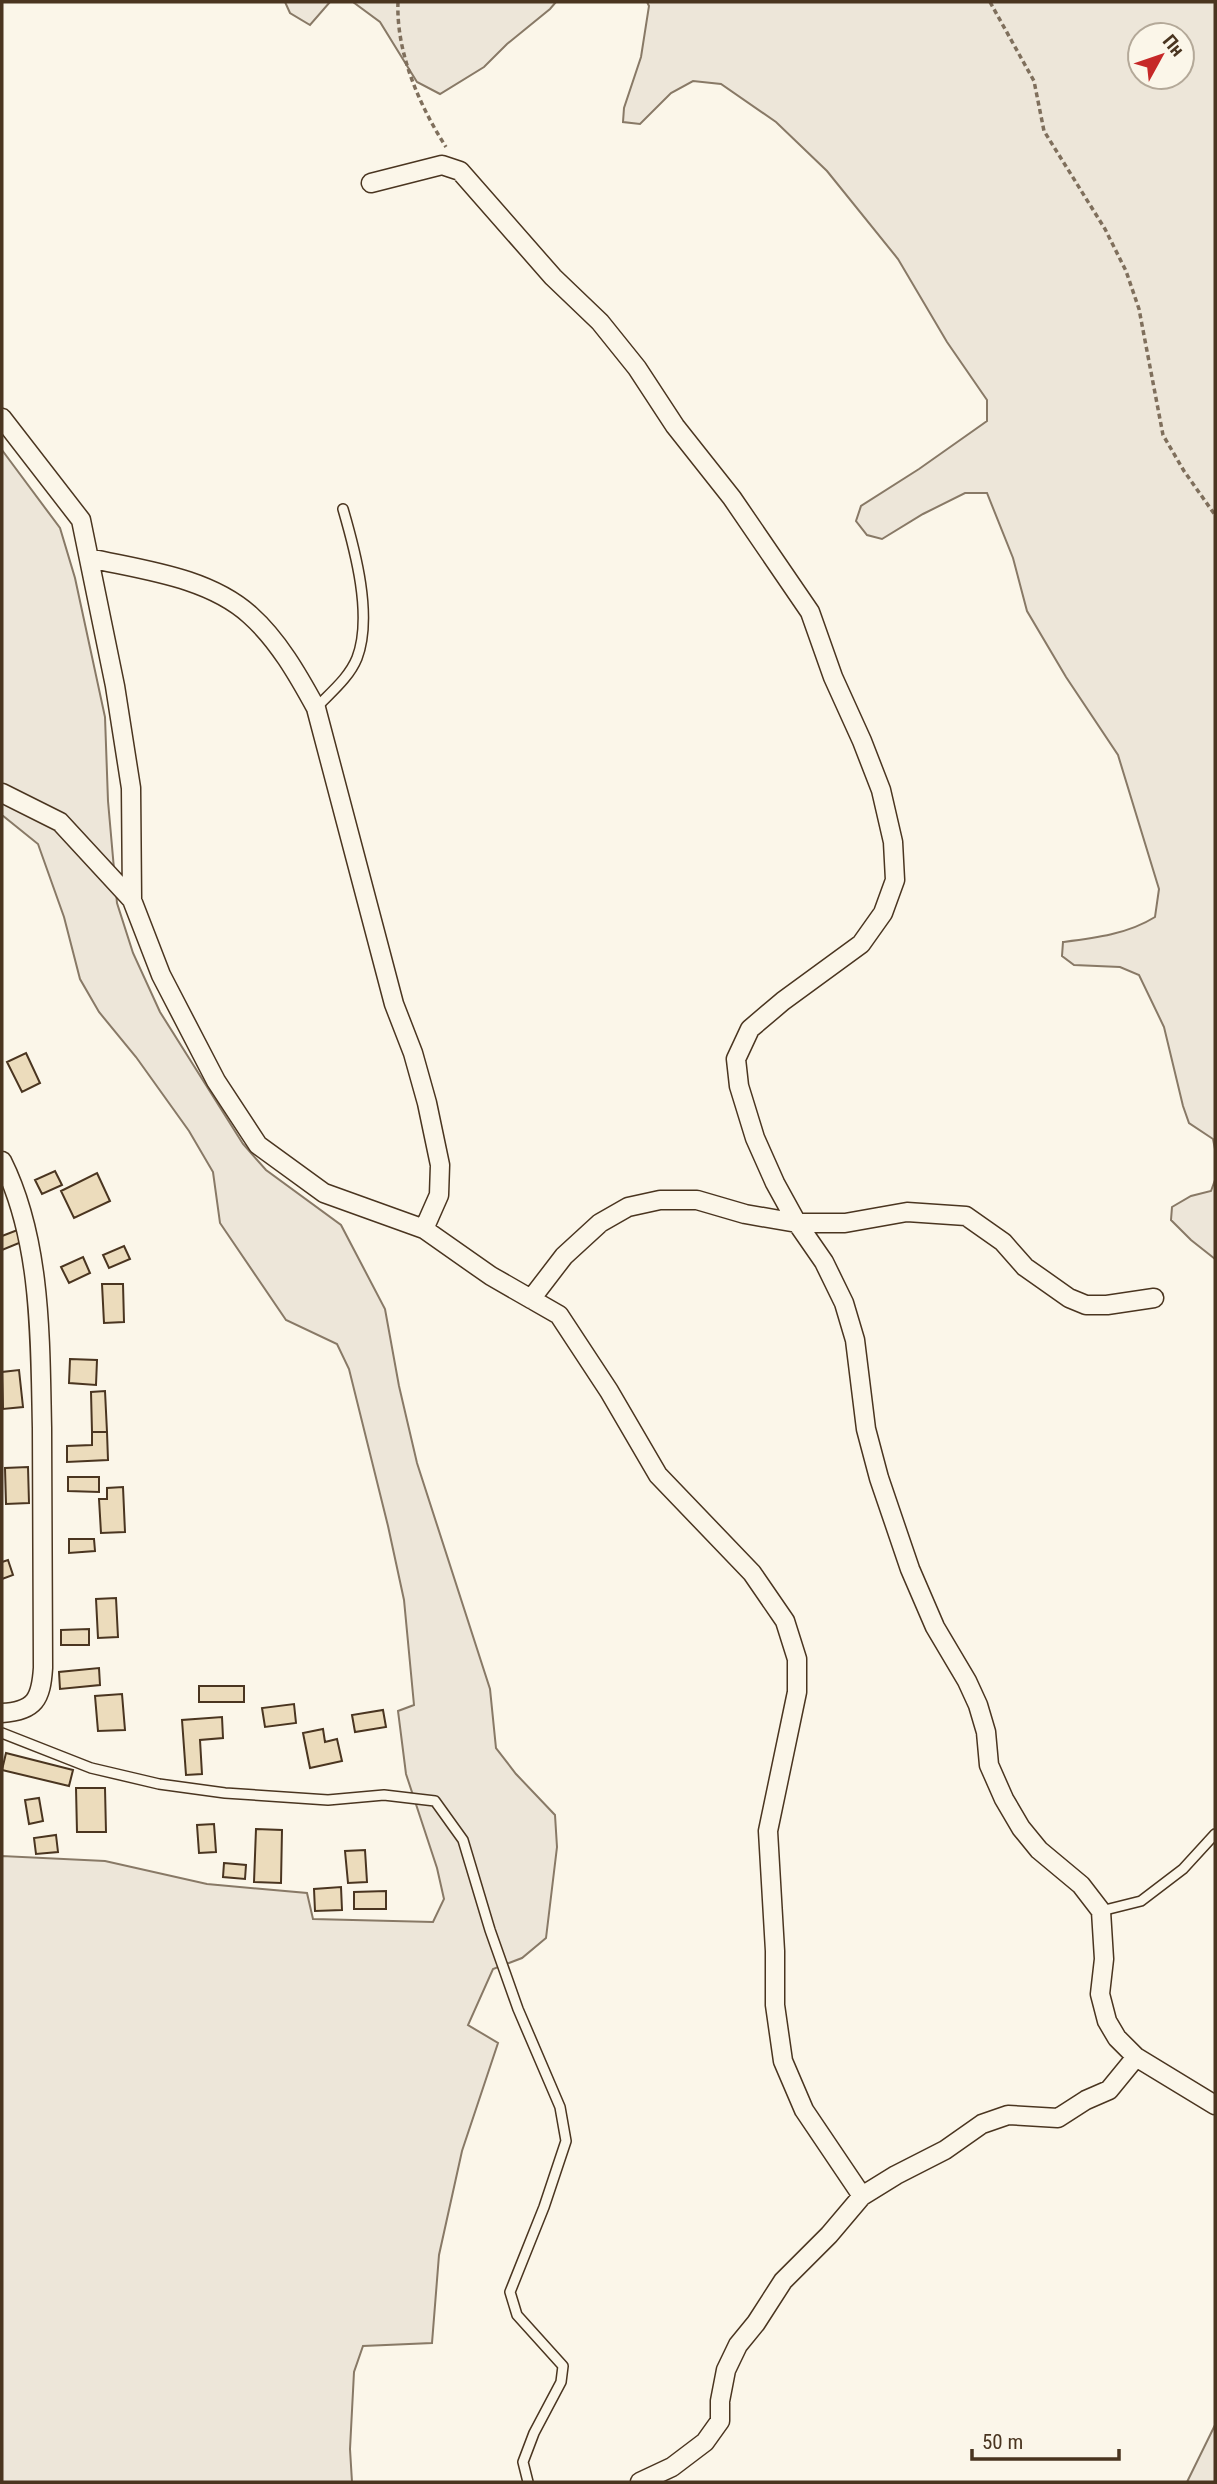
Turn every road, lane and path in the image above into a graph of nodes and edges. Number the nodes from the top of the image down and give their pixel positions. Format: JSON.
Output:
{"nodes":[{"id":1,"x":398,"y":2,"type":"edge"},
{"id":2,"x":990,"y":2,"type":"edge"},
{"id":3,"x":460,"y":171,"type":"junction"},
{"id":4,"x":371,"y":183,"type":"dead end"},
{"id":5,"x":2,"y":418,"type":"edge"},
{"id":6,"x":343,"y":509,"type":"dead end"},
{"id":7,"x":1215,"y":515,"type":"edge"},
{"id":8,"x":89,"y":558,"type":"junction"},
{"id":9,"x":316,"y":708,"type":"junction"},
{"id":10,"x":2,"y":793,"type":"edge"},
{"id":11,"x":132,"y":900,"type":"junction"},
{"id":12,"x":2,"y":1161,"type":"edge"},
{"id":13,"x":797,"y":1223,"type":"junction"},
{"id":14,"x":424,"y":1229,"type":"junction"},
{"id":15,"x":1154,"y":1298,"type":"dead end"},
{"id":16,"x":531,"y":1299,"type":"junction"},
{"id":17,"x":2,"y":1713,"type":"edge"},
{"id":18,"x":2,"y":1733,"type":"edge"},
{"id":19,"x":1215,"y":1834,"type":"edge"},
{"id":20,"x":1101,"y":1911,"type":"junction"},
{"id":21,"x":1136,"y":2057,"type":"junction"},
{"id":22,"x":1215,"y":2105,"type":"edge"},
{"id":23,"x":862,"y":2196,"type":"junction"},
{"id":24,"x":528,"y":2482,"type":"edge"},
{"id":25,"x":640,"y":2482,"type":"edge"}],
"edges":[{"from":1,"to":3,"type":"path"},
{"from":2,"to":7,"type":"path"},
{"from":3,"to":4,"type":"street"},
{"from":3,"to":13,"type":"street"},
{"from":5,"to":8,"type":"street"},
{"from":6,"to":9,"type":"lane"},
{"from":8,"to":9,"type":"street"},
{"from":8,"to":11,"type":"street"},
{"from":9,"to":14,"type":"street"},
{"from":10,"to":11,"type":"street"},
{"from":11,"to":14,"type":"street"},
{"from":12,"to":17,"type":"street"},
{"from":13,"to":15,"type":"street"},
{"from":13,"to":16,"type":"street"},
{"from":13,"to":20,"type":"street"},
{"from":14,"to":16,"type":"street"},
{"from":16,"to":23,"type":"street"},
{"from":18,"to":24,"type":"lane"},
{"from":19,"to":20,"type":"lane"},
{"from":20,"to":21,"type":"street"},
{"from":21,"to":22,"type":"street"},
{"from":21,"to":23,"type":"street"},
{"from":23,"to":25,"type":"street"}]}
